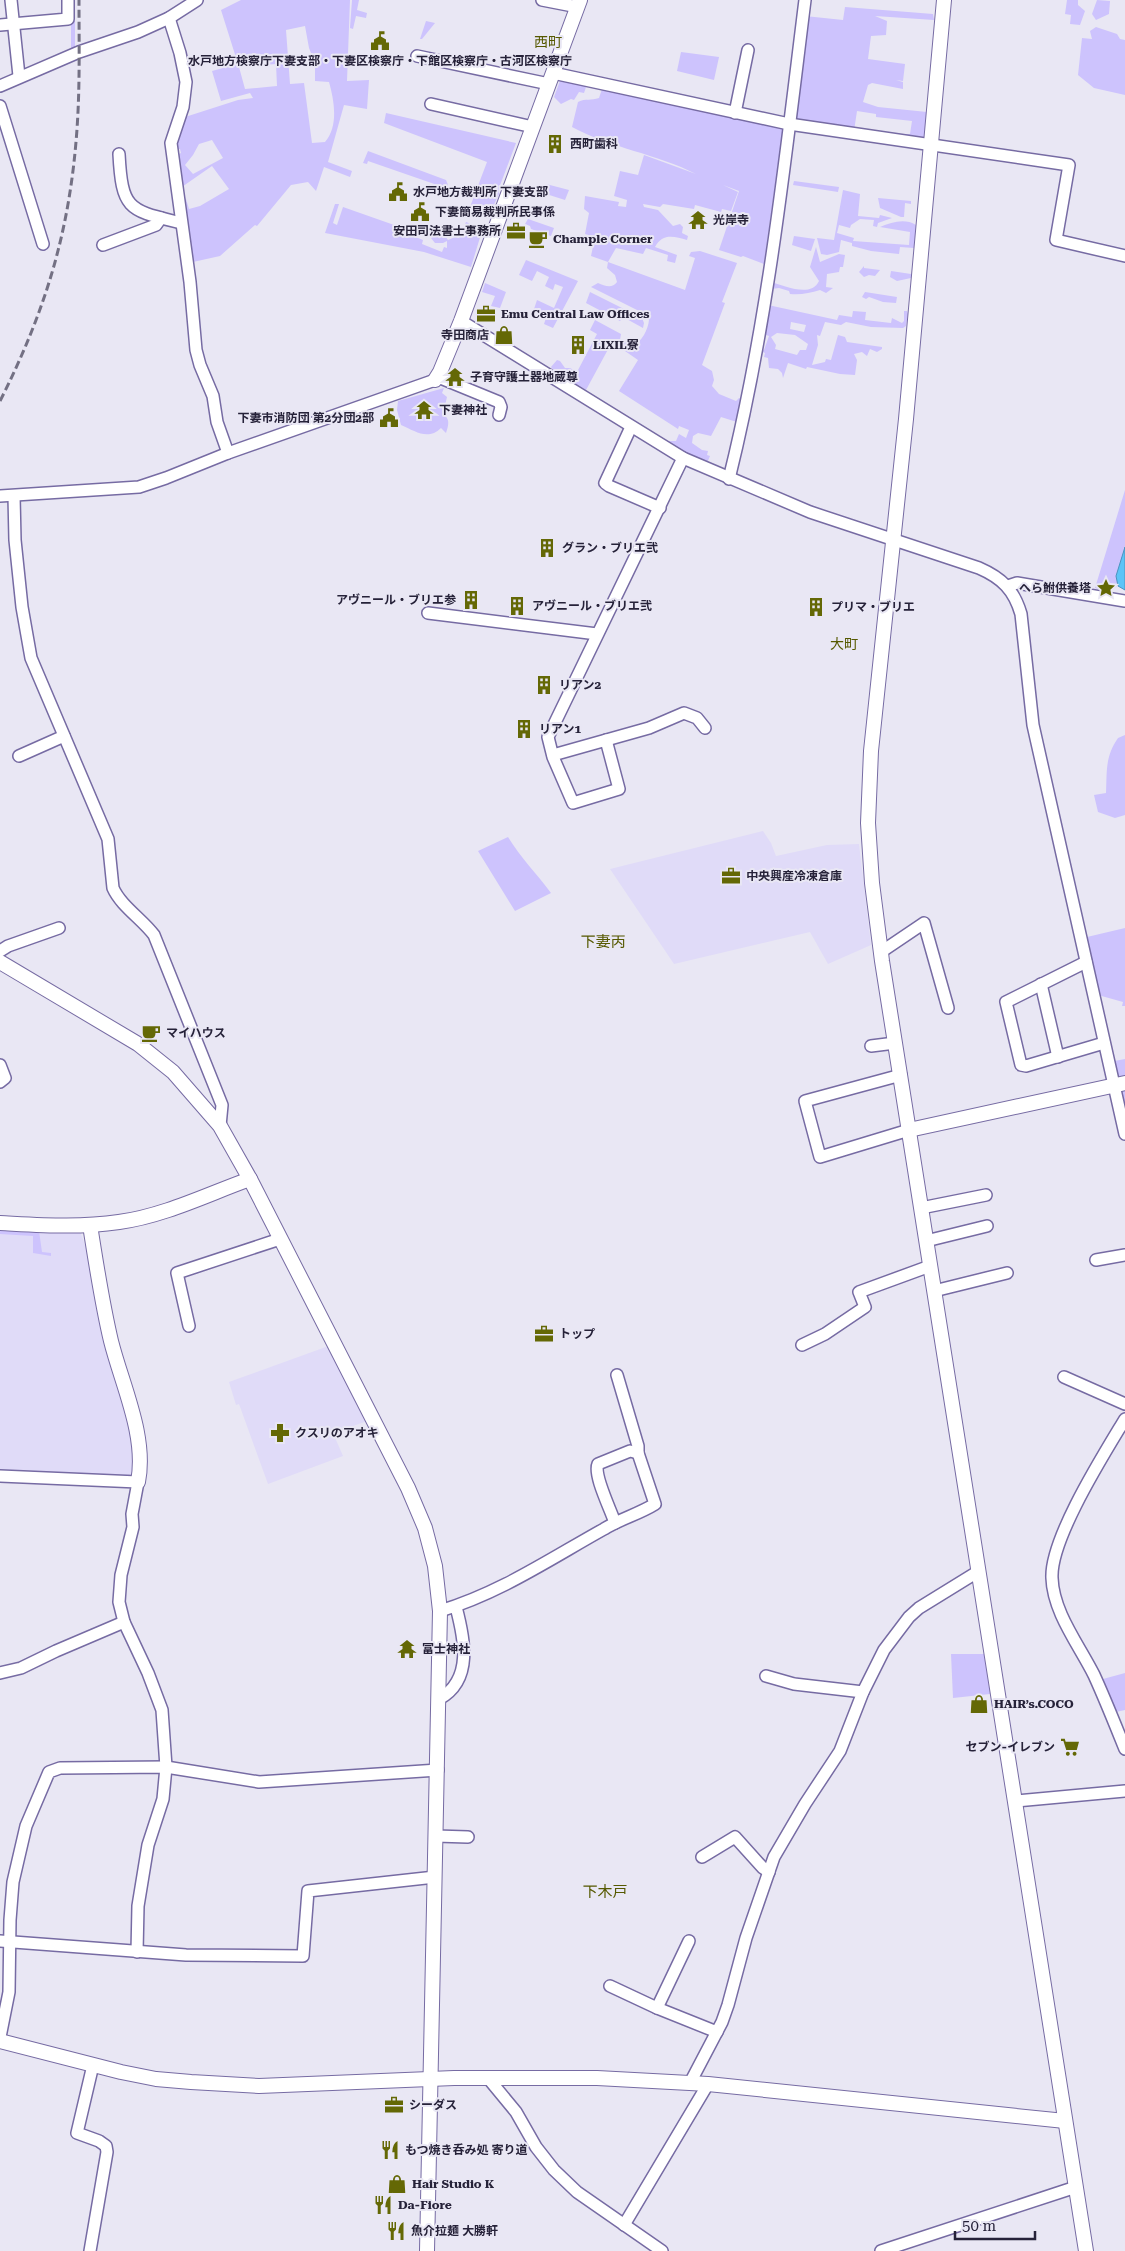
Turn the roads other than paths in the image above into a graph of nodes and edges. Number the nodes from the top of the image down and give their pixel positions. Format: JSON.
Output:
{"nodes":[{"id":1,"x":11,"y":0,"type":"edge"},
{"id":2,"x":68,"y":0,"type":"edge"},
{"id":3,"x":198,"y":0,"type":"edge"},
{"id":4,"x":542,"y":0,"type":"edge"},
{"id":5,"x":805,"y":0,"type":"edge"},
{"id":6,"x":944,"y":0,"type":"edge"},
{"id":7,"x":579,"y":4,"type":"edge"},
{"id":8,"x":168,"y":18,"type":"junction"},
{"id":9,"x":13,"y":24,"type":"junction"},
{"id":10,"x":0,"y":25,"type":"edge"},
{"id":11,"x":748,"y":50,"type":"dead end"},
{"id":12,"x":417,"y":56,"type":"dead end"},
{"id":13,"x":19,"y":76,"type":"junction"},
{"id":14,"x":551,"y":79,"type":"junction"},
{"id":15,"x":0,"y":86,"type":"edge"},
{"id":16,"x":431,"y":104,"type":"dead end"},
{"id":17,"x":0,"y":106,"type":"edge"},
{"id":18,"x":735,"y":113,"type":"junction"},
{"id":19,"x":789,"y":124,"type":"junction"},
{"id":20,"x":533,"y":127,"type":"junction"},
{"id":21,"x":932,"y":144,"type":"junction"},
{"id":22,"x":119,"y":154,"type":"dead end"},
{"id":23,"x":161,"y":218,"type":"junction"},
{"id":24,"x":181,"y":222,"type":"junction"},
{"id":25,"x":43,"y":244,"type":"dead end"},
{"id":26,"x":103,"y":245,"type":"dead end"},
{"id":27,"x":1125,"y":256,"type":"edge"},
{"id":28,"x":461,"y":321,"type":"junction"},
{"id":29,"x":436,"y":378,"type":"junction"},
{"id":30,"x":499,"y":414,"type":"dead end"},
{"id":31,"x":632,"y":427,"type":"junction"},
{"id":32,"x":228,"y":453,"type":"junction"},
{"id":33,"x":683,"y":458,"type":"junction"},
{"id":34,"x":729,"y":479,"type":"junction"},
{"id":35,"x":0,"y":496,"type":"edge"},
{"id":36,"x":14,"y":496,"type":"junction"},
{"id":37,"x":660,"y":508,"type":"junction"},
{"id":38,"x":894,"y":541,"type":"junction"},
{"id":39,"x":1008,"y":586,"type":"junction"},
{"id":40,"x":1125,"y":601,"type":"edge"},
{"id":41,"x":428,"y":613,"type":"dead end"},
{"id":42,"x":597,"y":634,"type":"junction"},
{"id":43,"x":705,"y":728,"type":"dead end"},
{"id":44,"x":64,"y":736,"type":"junction"},
{"id":45,"x":606,"y":740,"type":"junction"},
{"id":46,"x":553,"y":755,"type":"junction"},
{"id":47,"x":19,"y":756,"type":"dead end"},
{"id":48,"x":59,"y":928,"type":"dead end"},
{"id":49,"x":0,"y":951,"type":"edge"},
{"id":50,"x":881,"y":952,"type":"junction"},
{"id":51,"x":0,"y":962,"type":"edge"},
{"id":52,"x":1086,"y":962,"type":"junction"},
{"id":53,"x":1041,"y":984,"type":"junction"},
{"id":54,"x":948,"y":1008,"type":"dead end"},
{"id":55,"x":895,"y":1042,"type":"junction"},
{"id":56,"x":1104,"y":1043,"type":"junction"},
{"id":57,"x":871,"y":1046,"type":"dead end"},
{"id":58,"x":1058,"y":1057,"type":"junction"},
{"id":59,"x":0,"y":1065,"type":"edge"},
{"id":60,"x":901,"y":1074,"type":"junction"},
{"id":61,"x":0,"y":1082,"type":"edge"},
{"id":62,"x":1120,"y":1084,"type":"edge"},
{"id":63,"x":220,"y":1126,"type":"junction"},
{"id":64,"x":909,"y":1130,"type":"junction"},
{"id":65,"x":1125,"y":1134,"type":"edge"},
{"id":66,"x":250,"y":1179,"type":"junction"},
{"id":67,"x":986,"y":1196,"type":"dead end"},
{"id":68,"x":921,"y":1208,"type":"junction"},
{"id":69,"x":0,"y":1223,"type":"edge"},
{"id":70,"x":90,"y":1225,"type":"junction"},
{"id":71,"x":987,"y":1226,"type":"dead end"},
{"id":72,"x":280,"y":1239,"type":"junction"},
{"id":73,"x":926,"y":1241,"type":"junction"},
{"id":74,"x":1125,"y":1254,"type":"edge"},
{"id":75,"x":1096,"y":1260,"type":"dead end"},
{"id":76,"x":930,"y":1266,"type":"junction"},
{"id":77,"x":1007,"y":1273,"type":"dead end"},
{"id":78,"x":934,"y":1291,"type":"junction"},
{"id":79,"x":189,"y":1326,"type":"dead end"},
{"id":80,"x":802,"y":1345,"type":"dead end"},
{"id":81,"x":617,"y":1375,"type":"dead end"},
{"id":82,"x":1064,"y":1377,"type":"dead end"},
{"id":83,"x":1125,"y":1404,"type":"edge"},
{"id":84,"x":1125,"y":1419,"type":"edge"},
{"id":85,"x":638,"y":1453,"type":"junction"},
{"id":86,"x":0,"y":1476,"type":"edge"},
{"id":87,"x":138,"y":1482,"type":"junction"},
{"id":88,"x":615,"y":1522,"type":"junction"},
{"id":89,"x":979,"y":1571,"type":"junction"},
{"id":90,"x":456,"y":1607,"type":"junction"},
{"id":91,"x":440,"y":1611,"type":"junction"},
{"id":92,"x":124,"y":1622,"type":"junction"},
{"id":93,"x":0,"y":1673,"type":"edge"},
{"id":94,"x":766,"y":1676,"type":"dead end"},
{"id":95,"x":863,"y":1692,"type":"junction"},
{"id":96,"x":440,"y":1699,"type":"junction"},
{"id":97,"x":1125,"y":1749,"type":"edge"},
{"id":98,"x":166,"y":1767,"type":"junction"},
{"id":99,"x":438,"y":1770,"type":"junction"},
{"id":100,"x":1125,"y":1791,"type":"edge"},
{"id":101,"x":1016,"y":1801,"type":"junction"},
{"id":102,"x":436,"y":1836,"type":"junction"},
{"id":103,"x":468,"y":1837,"type":"dead end"},
{"id":104,"x":702,"y":1857,"type":"dead end"},
{"id":105,"x":769,"y":1872,"type":"junction"},
{"id":106,"x":435,"y":1877,"type":"junction"},
{"id":107,"x":5,"y":1941,"type":"edge"},
{"id":108,"x":688,"y":1941,"type":"dead end"},
{"id":109,"x":137,"y":1952,"type":"junction"},
{"id":110,"x":610,"y":1986,"type":"dead end"},
{"id":111,"x":657,"y":2008,"type":"junction"},
{"id":112,"x":716,"y":2032,"type":"junction"},
{"id":113,"x":0,"y":2039,"type":"edge"},
{"id":114,"x":94,"y":2065,"type":"junction"},
{"id":115,"x":488,"y":2078,"type":"junction"},
{"id":116,"x":431,"y":2079,"type":"junction"},
{"id":117,"x":690,"y":2083,"type":"junction"},
{"id":118,"x":708,"y":2084,"type":"junction"},
{"id":119,"x":1065,"y":2121,"type":"junction"},
{"id":120,"x":1076,"y":2186,"type":"junction"},
{"id":121,"x":624,"y":2225,"type":"junction"},
{"id":122,"x":90,"y":2251,"type":"edge"},
{"id":123,"x":427,"y":2251,"type":"edge"},
{"id":124,"x":662,"y":2251,"type":"edge"},
{"id":125,"x":881,"y":2251,"type":"edge"},
{"id":126,"x":1086,"y":2251,"type":"edge"}],
"edges":[{"from":1,"to":9,"type":"street"},
{"from":2,"to":9,"type":"street"},
{"from":3,"to":8,"type":"street"},
{"from":4,"to":7,"type":"street"},
{"from":5,"to":19,"type":"street"},
{"from":6,"to":21,"type":"street"},
{"from":7,"to":14,"type":"street"},
{"from":8,"to":13,"type":"street"},
{"from":8,"to":24,"type":"street"},
{"from":9,"to":10,"type":"street"},
{"from":9,"to":13,"type":"street"},
{"from":11,"to":18,"type":"street"},
{"from":12,"to":14,"type":"street"},
{"from":13,"to":15,"type":"street"},
{"from":14,"to":18,"type":"street"},
{"from":14,"to":20,"type":"street"},
{"from":16,"to":20,"type":"street"},
{"from":17,"to":25,"type":"street"},
{"from":18,"to":19,"type":"street"},
{"from":19,"to":21,"type":"street"},
{"from":19,"to":34,"type":"street"},
{"from":20,"to":28,"type":"street"},
{"from":21,"to":27,"type":"street"},
{"from":21,"to":38,"type":"street"},
{"from":22,"to":23,"type":"street"},
{"from":23,"to":24,"type":"street"},
{"from":23,"to":26,"type":"street"},
{"from":24,"to":32,"type":"street"},
{"from":28,"to":29,"type":"street"},
{"from":28,"to":31,"type":"street"},
{"from":29,"to":30,"type":"street"},
{"from":29,"to":32,"type":"street"},
{"from":31,"to":33,"type":"street"},
{"from":31,"to":37,"type":"street"},
{"from":32,"to":36,"type":"street"},
{"from":33,"to":34,"type":"street"},
{"from":33,"to":37,"type":"street"},
{"from":34,"to":38,"type":"street"},
{"from":35,"to":36,"type":"street"},
{"from":36,"to":44,"type":"street"},
{"from":37,"to":42,"type":"street"},
{"from":38,"to":39,"type":"street"},
{"from":38,"to":50,"type":"street"},
{"from":39,"to":40,"type":"street"},
{"from":39,"to":52,"type":"street"},
{"from":41,"to":42,"type":"street"},
{"from":42,"to":46,"type":"street"},
{"from":43,"to":45,"type":"street"},
{"from":44,"to":47,"type":"street"},
{"from":44,"to":63,"type":"street"},
{"from":45,"to":46,"type":"street"},
{"from":45,"to":46,"type":"street"},
{"from":48,"to":49,"type":"street"},
{"from":50,"to":54,"type":"street"},
{"from":50,"to":55,"type":"street"},
{"from":51,"to":63,"type":"street"},
{"from":52,"to":53,"type":"street"},
{"from":52,"to":56,"type":"street"},
{"from":53,"to":58,"type":"street"},
{"from":53,"to":58,"type":"street"},
{"from":55,"to":57,"type":"street"},
{"from":55,"to":60,"type":"street"},
{"from":56,"to":58,"type":"street"},
{"from":56,"to":62,"type":"street"},
{"from":59,"to":61,"type":"street"},
{"from":60,"to":64,"type":"street"},
{"from":60,"to":64,"type":"street"},
{"from":62,"to":64,"type":"street"},
{"from":62,"to":65,"type":"street"},
{"from":63,"to":66,"type":"street"},
{"from":64,"to":68,"type":"street"},
{"from":66,"to":70,"type":"street"},
{"from":66,"to":72,"type":"street"},
{"from":67,"to":68,"type":"street"},
{"from":68,"to":73,"type":"street"},
{"from":69,"to":70,"type":"street"},
{"from":70,"to":87,"type":"street"},
{"from":71,"to":73,"type":"street"},
{"from":72,"to":79,"type":"street"},
{"from":72,"to":91,"type":"street"},
{"from":73,"to":76,"type":"street"},
{"from":74,"to":75,"type":"street"},
{"from":76,"to":78,"type":"street"},
{"from":76,"to":80,"type":"street"},
{"from":77,"to":78,"type":"street"},
{"from":78,"to":89,"type":"street"},
{"from":81,"to":85,"type":"street"},
{"from":82,"to":83,"type":"street"},
{"from":84,"to":97,"type":"street"},
{"from":85,"to":88,"type":"street"},
{"from":85,"to":88,"type":"street"},
{"from":86,"to":87,"type":"street"},
{"from":87,"to":92,"type":"street"},
{"from":88,"to":90,"type":"street"},
{"from":89,"to":95,"type":"street"},
{"from":89,"to":101,"type":"street"},
{"from":90,"to":91,"type":"street"},
{"from":90,"to":96,"type":"street"},
{"from":91,"to":96,"type":"street"},
{"from":92,"to":93,"type":"street"},
{"from":92,"to":98,"type":"street"},
{"from":94,"to":95,"type":"street"},
{"from":95,"to":105,"type":"street"},
{"from":96,"to":99,"type":"street"},
{"from":98,"to":99,"type":"street"},
{"from":98,"to":107,"type":"street"},
{"from":98,"to":109,"type":"street"},
{"from":99,"to":102,"type":"street"},
{"from":100,"to":101,"type":"street"},
{"from":101,"to":119,"type":"street"},
{"from":102,"to":103,"type":"street"},
{"from":102,"to":106,"type":"street"},
{"from":104,"to":105,"type":"street"},
{"from":105,"to":112,"type":"street"},
{"from":106,"to":109,"type":"street"},
{"from":106,"to":116,"type":"street"},
{"from":107,"to":109,"type":"street"},
{"from":107,"to":113,"type":"street"},
{"from":108,"to":111,"type":"street"},
{"from":110,"to":111,"type":"street"},
{"from":111,"to":112,"type":"street"},
{"from":112,"to":117,"type":"street"},
{"from":113,"to":114,"type":"street"},
{"from":114,"to":116,"type":"street"},
{"from":114,"to":122,"type":"street"},
{"from":115,"to":116,"type":"street"},
{"from":115,"to":117,"type":"street"},
{"from":115,"to":121,"type":"street"},
{"from":116,"to":123,"type":"street"},
{"from":117,"to":118,"type":"street"},
{"from":118,"to":119,"type":"street"},
{"from":118,"to":121,"type":"street"},
{"from":119,"to":120,"type":"street"},
{"from":120,"to":125,"type":"street"},
{"from":120,"to":126,"type":"street"},
{"from":121,"to":124,"type":"street"}]}
